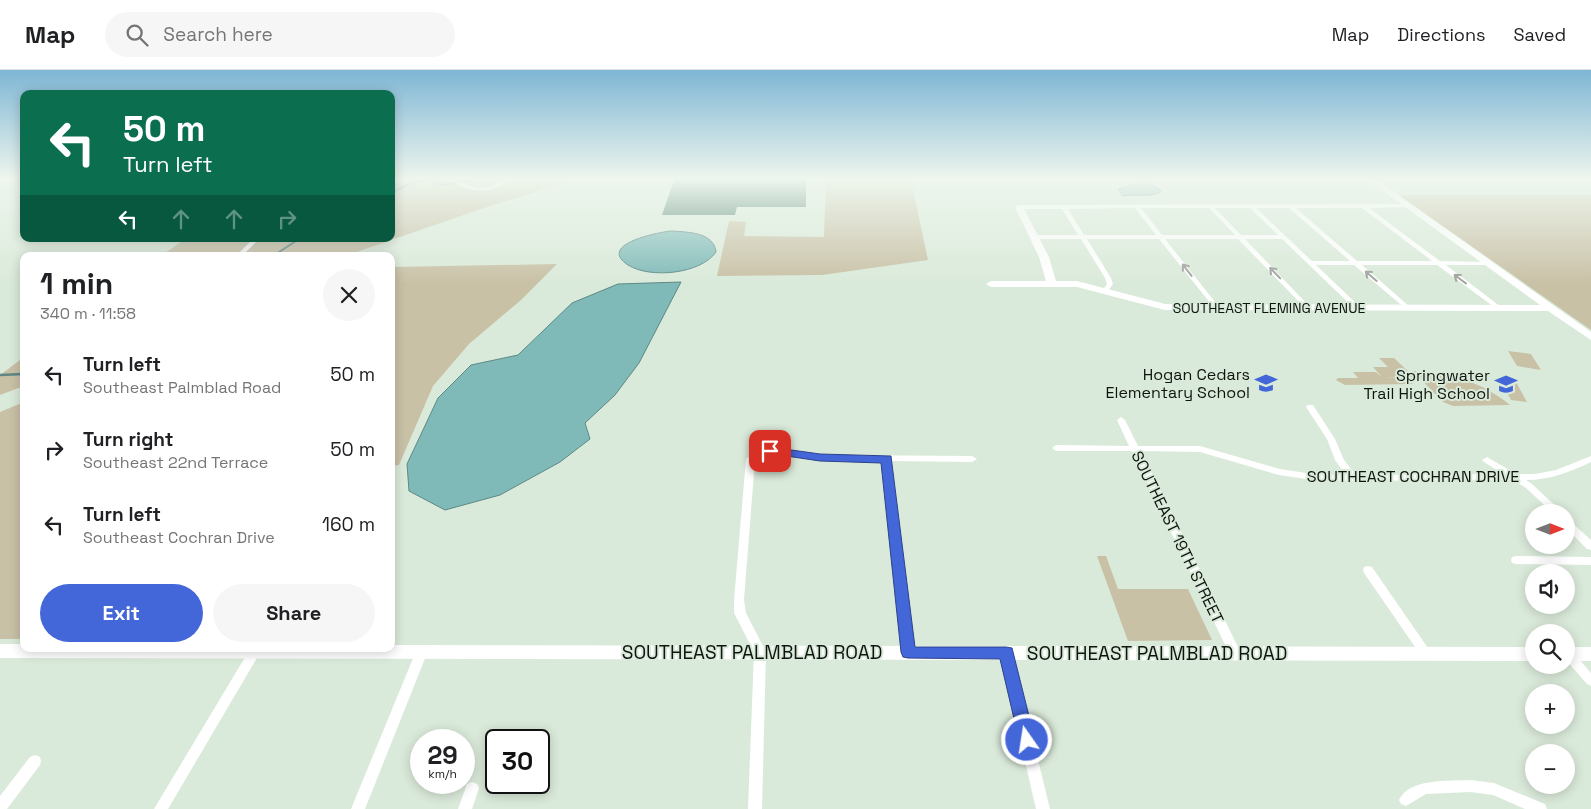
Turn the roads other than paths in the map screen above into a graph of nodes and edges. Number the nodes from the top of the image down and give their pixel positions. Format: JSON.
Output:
{"nodes":[{"id":1,"x":1023,"y":214,"type":"edge"},
{"id":2,"x":1069,"y":214,"type":"edge"},
{"id":3,"x":1143,"y":214,"type":"edge"},
{"id":4,"x":1218,"y":214,"type":"edge"},
{"id":5,"x":1260,"y":214,"type":"edge"},
{"id":6,"x":1300,"y":214,"type":"edge"},
{"id":7,"x":1375,"y":214,"type":"edge"},
{"id":8,"x":1420,"y":214,"type":"edge"},
{"id":9,"x":1035,"y":237,"type":"junction"},
{"id":10,"x":1083,"y":237,"type":"junction"},
{"id":11,"x":1161,"y":237,"type":"junction"},
{"id":12,"x":1240,"y":237,"type":"junction"},
{"id":13,"x":1284,"y":237,"type":"junction"},
{"id":14,"x":253,"y":242,"type":"edge"},
{"id":15,"x":243,"y":252,"type":"edge"},
{"id":16,"x":1310,"y":263,"type":"junction"},
{"id":17,"x":1356,"y":263,"type":"junction"},
{"id":18,"x":1439,"y":263,"type":"junction"},
{"id":19,"x":1488,"y":263,"type":"junction"},
{"id":20,"x":991,"y":284,"type":"dead end"},
{"id":21,"x":1052,"y":284,"type":"junction"},
{"id":22,"x":1106,"y":290,"type":"junction"},
{"id":23,"x":1217,"y":308,"type":"junction"},
{"id":24,"x":1308,"y":308,"type":"junction"},
{"id":25,"x":1357,"y":308,"type":"junction"},
{"id":26,"x":1408,"y":308,"type":"junction"},
{"id":27,"x":1499,"y":308,"type":"junction"},
{"id":28,"x":1551,"y":308,"type":"junction"},
{"id":29,"x":1591,"y":337,"type":"edge"},
{"id":30,"x":1310,"y":407,"type":"dead end"},
{"id":31,"x":1121,"y":420,"type":"dead end"},
{"id":32,"x":1056,"y":448,"type":"dead end"},
{"id":33,"x":1135,"y":448,"type":"junction"},
{"id":34,"x":887,"y":459,"type":"junction"},
{"id":35,"x":972,"y":459,"type":"dead end"},
{"id":36,"x":1487,"y":460,"type":"dead end"},
{"id":37,"x":1591,"y":460,"type":"edge"},
{"id":38,"x":1353,"y":478,"type":"junction"},
{"id":39,"x":1516,"y":478,"type":"junction"},
{"id":40,"x":1548,"y":504,"type":"edge"},
{"id":41,"x":1575,"y":531,"type":"edge"},
{"id":42,"x":1591,"y":546,"type":"edge"},
{"id":43,"x":1516,"y":560,"type":"dead end"},
{"id":44,"x":1591,"y":560,"type":"edge"},
{"id":45,"x":1368,"y":570,"type":"dead end"},
{"id":46,"x":0,"y":651,"type":"edge"},
{"id":47,"x":20,"y":651,"type":"edge"},
{"id":48,"x":395,"y":651,"type":"edge"},
{"id":49,"x":422,"y":651,"type":"junction"},
{"id":50,"x":254,"y":652,"type":"edge"},
{"id":51,"x":760,"y":652,"type":"junction"},
{"id":52,"x":908,"y":652,"type":"junction"},
{"id":53,"x":1006,"y":653,"type":"junction"},
{"id":54,"x":1235,"y":653,"type":"junction"},
{"id":55,"x":1426,"y":654,"type":"junction"},
{"id":56,"x":1525,"y":654,"type":"edge"},
{"id":57,"x":1575,"y":654,"type":"edge"},
{"id":58,"x":1591,"y":654,"type":"edge"},
{"id":59,"x":1575,"y":663,"type":"edge"},
{"id":60,"x":1591,"y":680,"type":"edge"},
{"id":61,"x":35,"y":761,"type":"dead end"},
{"id":62,"x":470,"y":794,"type":"edge"},
{"id":63,"x":1406,"y":800,"type":"dead end"},
{"id":64,"x":0,"y":807,"type":"edge"},
{"id":65,"x":161,"y":809,"type":"edge"},
{"id":66,"x":358,"y":809,"type":"edge"},
{"id":67,"x":465,"y":809,"type":"edge"},
{"id":68,"x":755,"y":809,"type":"edge"},
{"id":69,"x":1043,"y":809,"type":"edge"},
{"id":70,"x":1540,"y":809,"type":"edge"}],
"edges":[{"from":1,"to":9,"type":"street"},
{"from":2,"to":10,"type":"street"},
{"from":3,"to":11,"type":"street"},
{"from":4,"to":12,"type":"street"},
{"from":5,"to":13,"type":"street"},
{"from":6,"to":17,"type":"street"},
{"from":7,"to":18,"type":"street"},
{"from":8,"to":19,"type":"street"},
{"from":9,"to":10,"type":"street"},
{"from":9,"to":21,"type":"street"},
{"from":10,"to":11,"type":"street"},
{"from":10,"to":22,"type":"street"},
{"from":11,"to":12,"type":"street"},
{"from":23,"to":11,"type":"street","one_way":true},
{"from":12,"to":13,"type":"street"},
{"from":24,"to":12,"type":"street","one_way":true},
{"from":13,"to":16,"type":"street"},
{"from":14,"to":15,"type":"street"},
{"from":16,"to":17,"type":"street"},
{"from":16,"to":25,"type":"street"},
{"from":17,"to":18,"type":"street"},
{"from":26,"to":17,"type":"street","one_way":true},
{"from":18,"to":19,"type":"street"},
{"from":27,"to":18,"type":"street","one_way":true},
{"from":19,"to":28,"type":"street"},
{"from":20,"to":21,"type":"street","name":"SOUTHEAST FLEMING AVENUE"},
{"from":21,"to":22,"type":"street","name":"SOUTHEAST FLEMING AVENUE"},
{"from":22,"to":23,"type":"street","name":"SOUTHEAST FLEMING AVENUE"},
{"from":23,"to":24,"type":"street","name":"SOUTHEAST FLEMING AVENUE"},
{"from":24,"to":25,"type":"street","name":"SOUTHEAST FLEMING AVENUE"},
{"from":25,"to":26,"type":"street","name":"SOUTHEAST FLEMING AVENUE"},
{"from":26,"to":27,"type":"street","name":"SOUTHEAST FLEMING AVENUE"},
{"from":27,"to":28,"type":"street","name":"SOUTHEAST FLEMING AVENUE"},
{"from":28,"to":29,"type":"street"},
{"from":30,"to":38,"type":"street"},
{"from":31,"to":33,"type":"street","name":"SOUTHEAST 19TH STREET"},
{"from":32,"to":33,"type":"street","name":"SOUTHEAST COCHRAN DRIVE"},
{"from":33,"to":38,"type":"street","name":"SOUTHEAST COCHRAN DRIVE"},
{"from":33,"to":54,"type":"street","name":"SOUTHEAST 19TH STREET"},
{"from":34,"to":35,"type":"street"},
{"from":34,"to":51,"type":"street"},
{"from":34,"to":52,"type":"street"},
{"from":36,"to":39,"type":"street"},
{"from":37,"to":39,"type":"street","name":"SOUTHEAST COCHRAN DRIVE"},
{"from":38,"to":39,"type":"street","name":"SOUTHEAST COCHRAN DRIVE"},
{"from":39,"to":40,"type":"street"},
{"from":41,"to":42,"type":"street"},
{"from":43,"to":44,"type":"street"},
{"from":45,"to":55,"type":"street"},
{"from":46,"to":47,"type":"street","name":"SOUTHEAST PALMBLAD ROAD"},
{"from":48,"to":49,"type":"street","name":"SOUTHEAST PALMBLAD ROAD"},
{"from":49,"to":51,"type":"street","name":"SOUTHEAST PALMBLAD ROAD"},
{"from":49,"to":66,"type":"street"},
{"from":50,"to":65,"type":"street"},
{"from":51,"to":52,"type":"street","name":"SOUTHEAST PALMBLAD ROAD"},
{"from":51,"to":68,"type":"street"},
{"from":52,"to":53,"type":"street","name":"SOUTHEAST PALMBLAD ROAD"},
{"from":53,"to":54,"type":"street","name":"SOUTHEAST PALMBLAD ROAD"},
{"from":53,"to":69,"type":"street"},
{"from":54,"to":55,"type":"street","name":"SOUTHEAST PALMBLAD ROAD"},
{"from":55,"to":56,"type":"street","name":"SOUTHEAST PALMBLAD ROAD"},
{"from":57,"to":58,"type":"street"},
{"from":59,"to":60,"type":"street"},
{"from":61,"to":64,"type":"street"},
{"from":62,"to":67,"type":"street"},
{"from":63,"to":70,"type":"street"}]}
